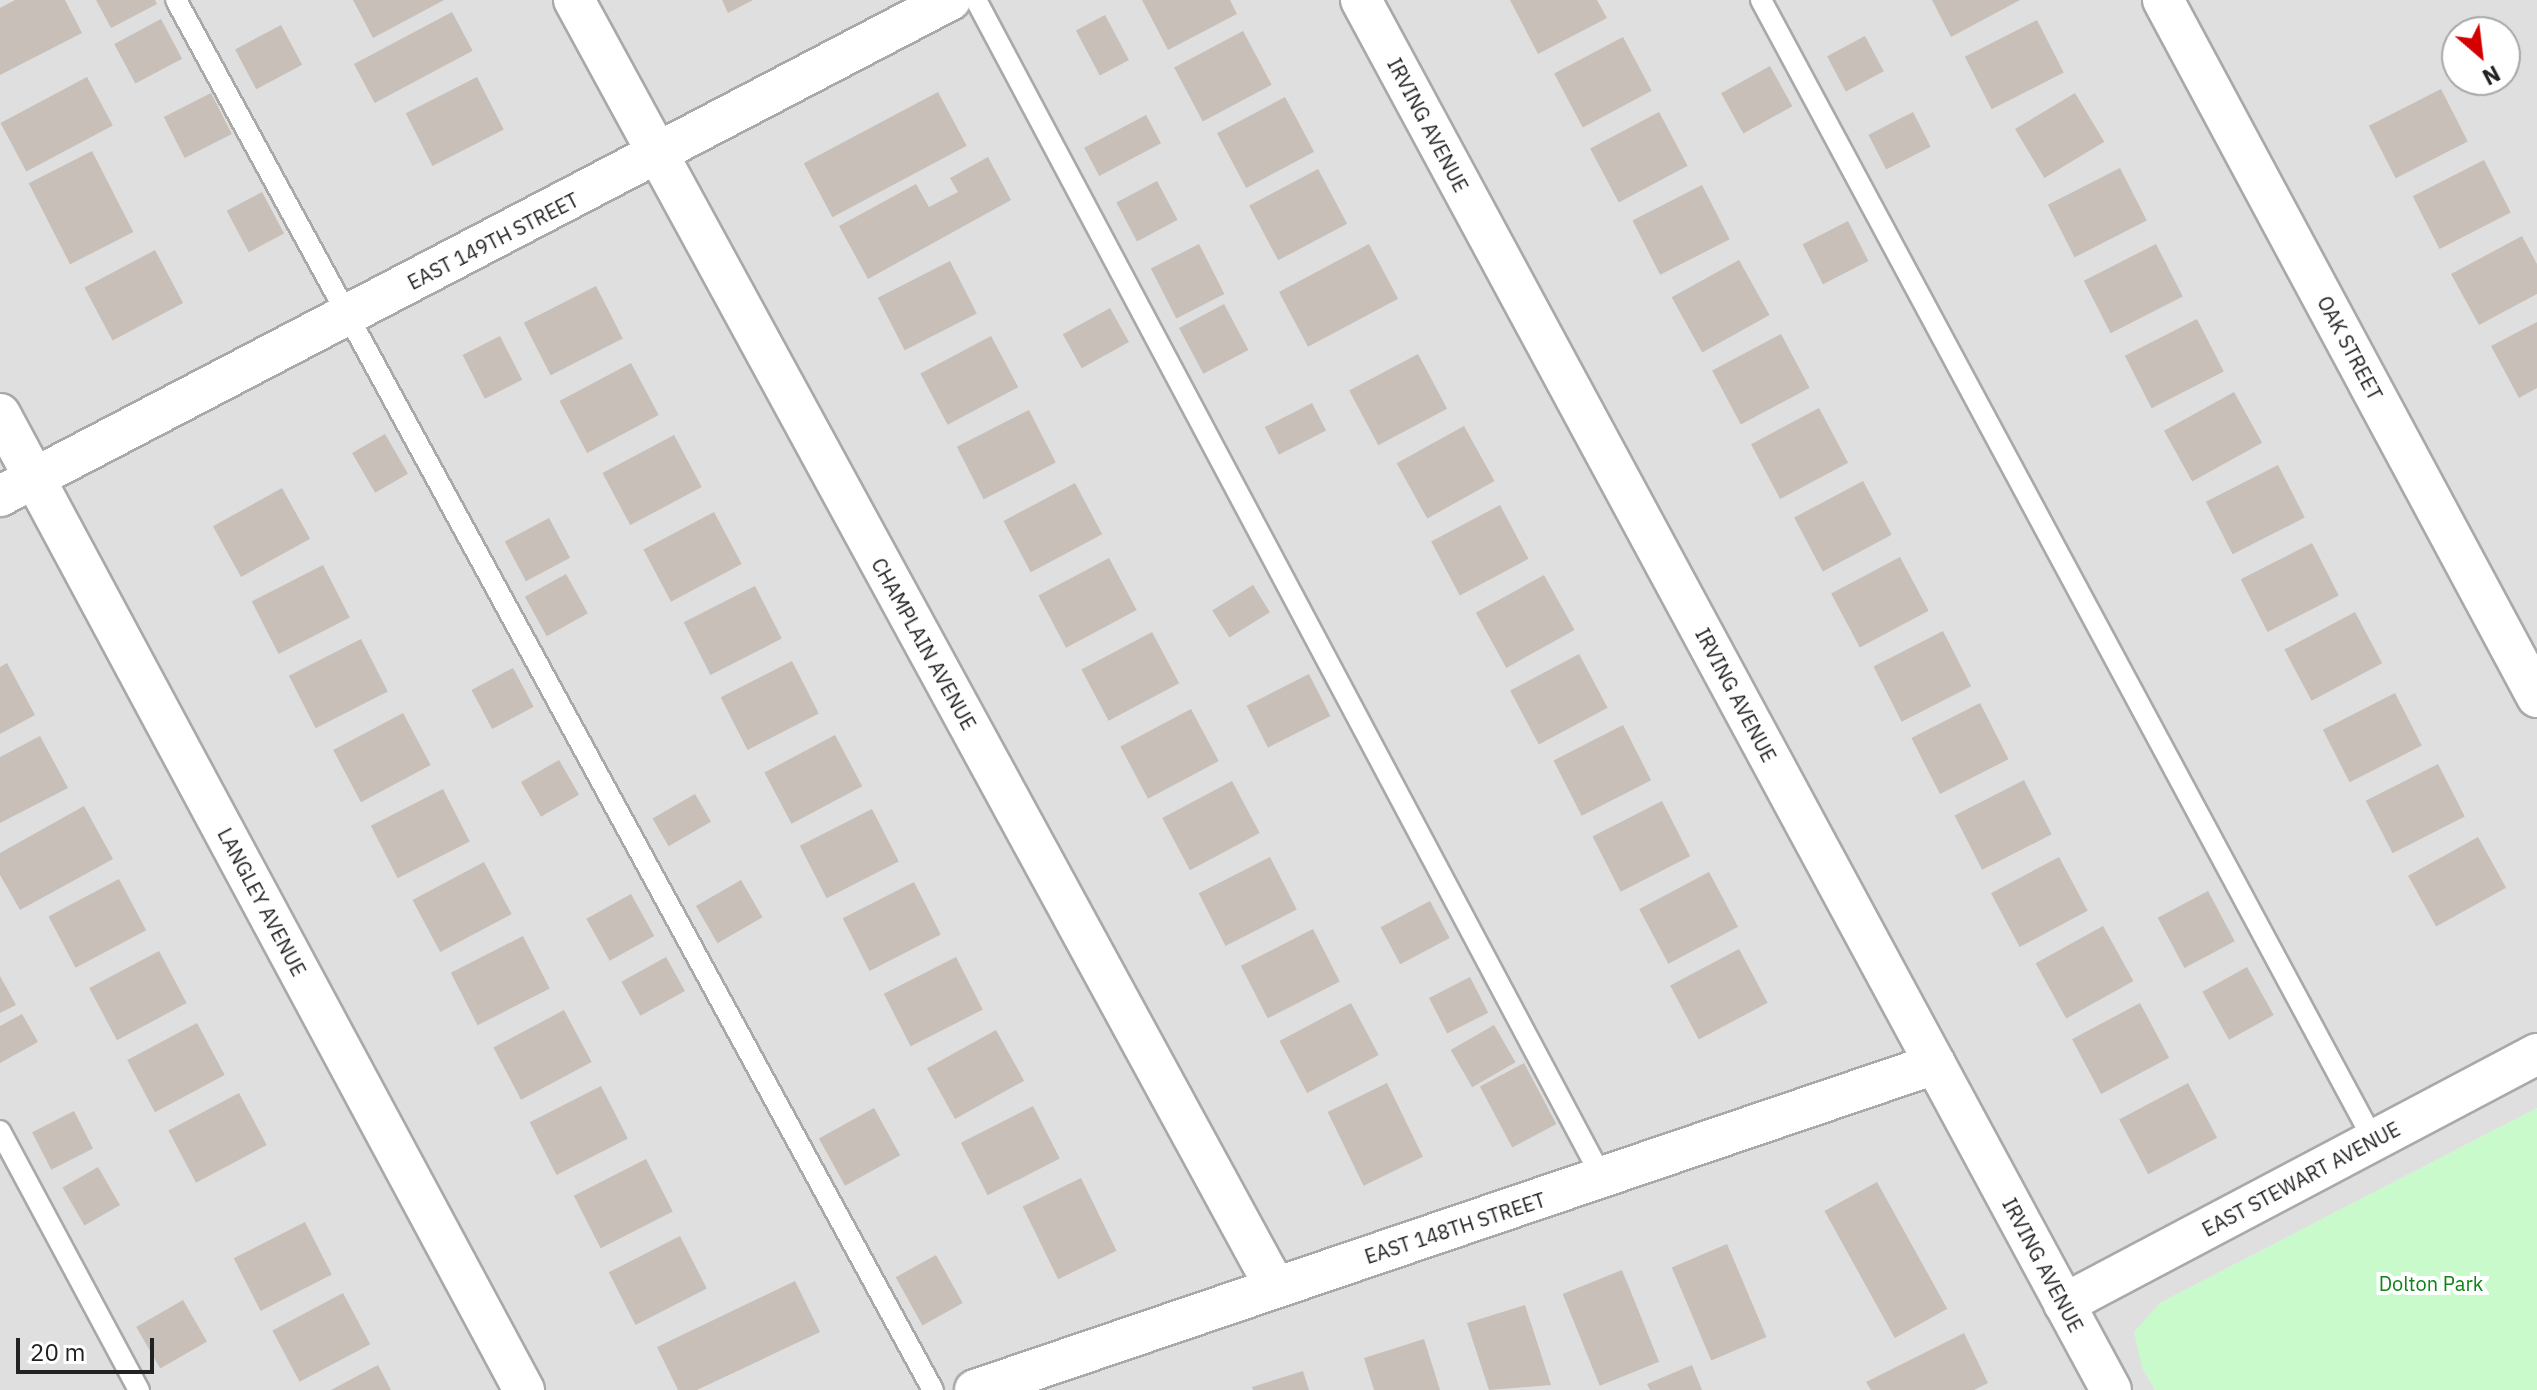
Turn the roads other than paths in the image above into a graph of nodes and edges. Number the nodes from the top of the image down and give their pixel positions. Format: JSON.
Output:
{"nodes":[{"id":1,"x":176,"y":0,"type":"edge"},
{"id":2,"x":574,"y":0,"type":"edge"},
{"id":3,"x":950,"y":0,"type":"edge"},
{"id":4,"x":976,"y":0,"type":"edge"},
{"id":5,"x":1361,"y":0,"type":"edge"},
{"id":6,"x":1761,"y":0,"type":"edge"},
{"id":7,"x":2163,"y":0,"type":"edge"},
{"id":8,"x":658,"y":155,"type":"junction"},
{"id":9,"x":348,"y":316,"type":"junction"},
{"id":10,"x":0,"y":414,"type":"edge"},
{"id":11,"x":17,"y":487,"type":"edge"},
{"id":12,"x":2537,"y":697,"type":"edge"},
{"id":13,"x":2537,"y":1054,"type":"edge"},
{"id":14,"x":1935,"y":1064,"type":"junction"},
{"id":15,"x":0,"y":1131,"type":"edge"},
{"id":16,"x":2374,"y":1141,"type":"junction"},
{"id":17,"x":1603,"y":1179,"type":"junction"},
{"id":18,"x":1275,"y":1287,"type":"junction"},
{"id":19,"x":2064,"y":1304,"type":"junction"},
{"id":20,"x":139,"y":1390,"type":"edge"},
{"id":21,"x":524,"y":1390,"type":"edge"},
{"id":22,"x":933,"y":1390,"type":"edge"},
{"id":23,"x":975,"y":1390,"type":"edge"},
{"id":24,"x":2111,"y":1390,"type":"edge"}],
"edges":[{"from":1,"to":9,"type":"lane"},
{"from":2,"to":8,"type":"street","name":"CHAMPLAIN AVENUE"},
{"from":3,"to":8,"type":"street","name":"EAST 149TH STREET"},
{"from":4,"to":17,"type":"lane"},
{"from":5,"to":14,"type":"street","name":"IRVING AVENUE"},
{"from":6,"to":16,"type":"lane"},
{"from":7,"to":12,"type":"street","name":"OAK STREET"},
{"from":8,"to":9,"type":"street","name":"EAST 149TH STREET"},
{"from":8,"to":18,"type":"street","name":"CHAMPLAIN AVENUE"},
{"from":9,"to":11,"type":"street","name":"EAST 149TH STREET"},
{"from":9,"to":22,"type":"lane"},
{"from":10,"to":11,"type":"street","name":"LANGLEY AVENUE"},
{"from":11,"to":21,"type":"street","name":"LANGLEY AVENUE"},
{"from":13,"to":16,"type":"street","name":"EAST STEWART AVENUE"},
{"from":14,"to":17,"type":"street","name":"EAST 148TH STREET"},
{"from":14,"to":19,"type":"street","name":"IRVING AVENUE"},
{"from":15,"to":20,"type":"lane"},
{"from":16,"to":19,"type":"street","name":"EAST STEWART AVENUE"},
{"from":17,"to":18,"type":"street","name":"EAST 148TH STREET"},
{"from":18,"to":23,"type":"street","name":"EAST 148TH STREET"},
{"from":19,"to":24,"type":"street","name":"IRVING AVENUE"}]}
